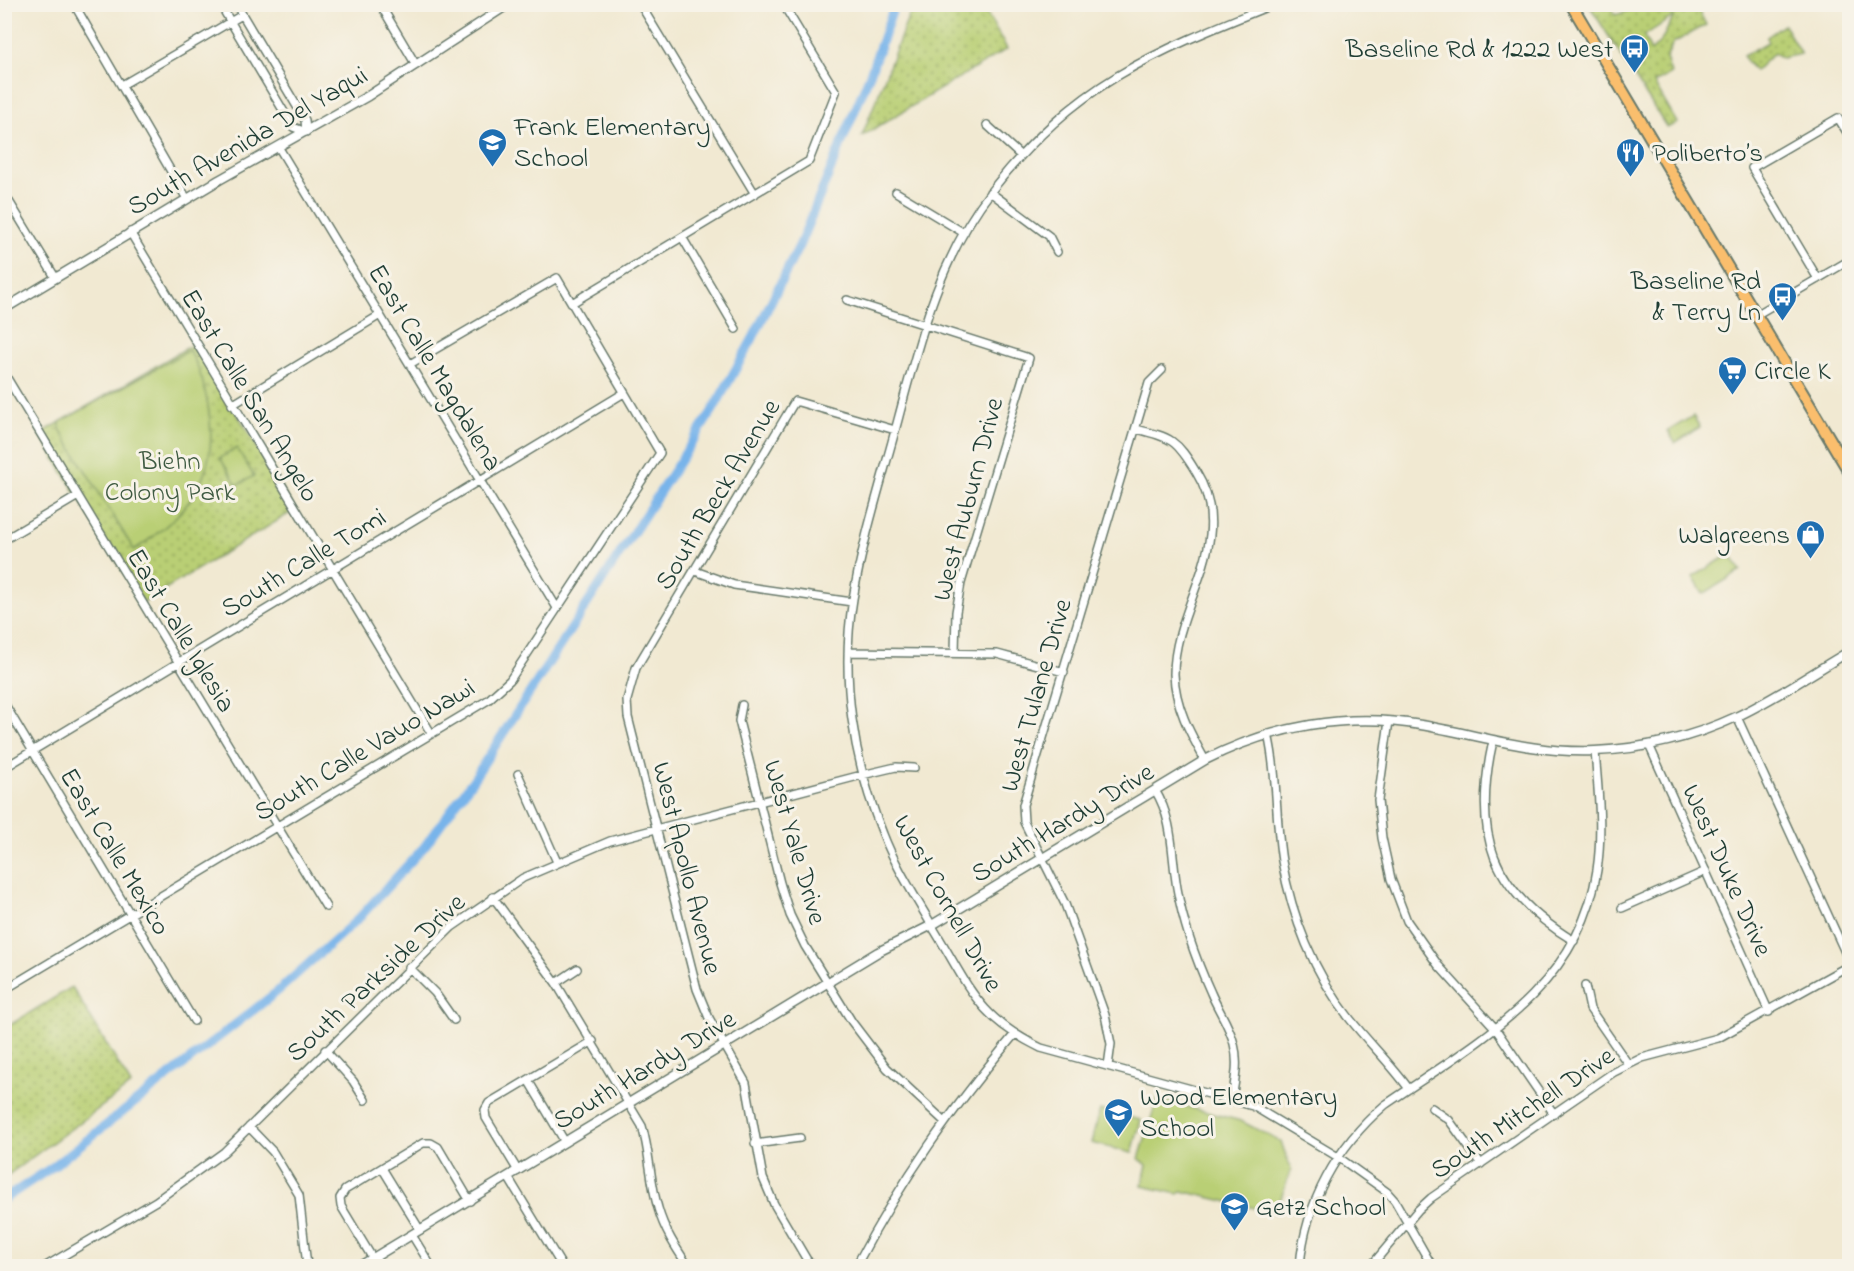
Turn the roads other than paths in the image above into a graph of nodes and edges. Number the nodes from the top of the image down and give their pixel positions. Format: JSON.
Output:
{"nodes":[{"id":1,"x":74,"y":4,"type":"edge"},
{"id":2,"x":220,"y":4,"type":"edge"},
{"id":3,"x":236,"y":4,"type":"edge"},
{"id":4,"x":380,"y":4,"type":"edge"},
{"id":5,"x":509,"y":4,"type":"edge"},
{"id":6,"x":640,"y":4,"type":"edge"},
{"id":7,"x":783,"y":4,"type":"edge"},
{"id":8,"x":1274,"y":4,"type":"edge"},
{"id":9,"x":1571,"y":4,"type":"edge"},
{"id":10,"x":242,"y":15,"type":"junction"},
{"id":11,"x":230,"y":22,"type":"junction"},
{"id":12,"x":416,"y":65,"type":"junction"},
{"id":13,"x":122,"y":85,"type":"junction"},
{"id":14,"x":987,"y":125,"type":"dead end"},
{"id":15,"x":306,"y":132,"type":"junction"},
{"id":16,"x":1850,"y":136,"type":"edge"},
{"id":17,"x":279,"y":148,"type":"junction"},
{"id":18,"x":1021,"y":156,"type":"junction"},
{"id":19,"x":896,"y":192,"type":"dead end"},
{"id":20,"x":990,"y":192,"type":"junction"},
{"id":21,"x":4,"y":193,"type":"edge"},
{"id":22,"x":755,"y":194,"type":"junction"},
{"id":23,"x":187,"y":199,"type":"junction"},
{"id":24,"x":130,"y":232,"type":"junction"},
{"id":25,"x":964,"y":233,"type":"junction"},
{"id":26,"x":682,"y":237,"type":"junction"},
{"id":27,"x":1057,"y":252,"type":"dead end"},
{"id":28,"x":1850,"y":260,"type":"edge"},
{"id":29,"x":55,"y":277,"type":"junction"},
{"id":30,"x":1818,"y":279,"type":"junction"},
{"id":31,"x":847,"y":300,"type":"dead end"},
{"id":32,"x":572,"y":303,"type":"junction"},
{"id":33,"x":4,"y":309,"type":"edge"},
{"id":34,"x":380,"y":315,"type":"junction"},
{"id":35,"x":1756,"y":315,"type":"junction"},
{"id":36,"x":923,"y":324,"type":"junction"},
{"id":37,"x":736,"y":329,"type":"dead end"},
{"id":38,"x":410,"y":364,"type":"junction"},
{"id":39,"x":1162,"y":370,"type":"dead end"},
{"id":40,"x":4,"y":373,"type":"edge"},
{"id":41,"x":624,"y":393,"type":"junction"},
{"id":42,"x":232,"y":405,"type":"junction"},
{"id":43,"x":895,"y":429,"type":"junction"},
{"id":44,"x":1136,"y":429,"type":"junction"},
{"id":45,"x":1850,"y":473,"type":"edge"},
{"id":46,"x":479,"y":481,"type":"junction"},
{"id":47,"x":78,"y":496,"type":"junction"},
{"id":48,"x":4,"y":540,"type":"edge"},
{"id":49,"x":331,"y":569,"type":"junction"},
{"id":50,"x":695,"y":571,"type":"junction"},
{"id":51,"x":852,"y":602,"type":"junction"},
{"id":52,"x":557,"y":608,"type":"junction"},
{"id":53,"x":1850,"y":651,"type":"edge"},
{"id":54,"x":848,"y":652,"type":"junction"},
{"id":55,"x":955,"y":652,"type":"junction"},
{"id":56,"x":178,"y":663,"type":"junction"},
{"id":57,"x":1064,"y":672,"type":"junction"},
{"id":58,"x":627,"y":700,"type":"joint"},
{"id":59,"x":4,"y":703,"type":"edge"},
{"id":60,"x":742,"y":705,"type":"dead end"},
{"id":61,"x":1737,"y":717,"type":"junction"},
{"id":62,"x":1389,"y":721,"type":"junction"},
{"id":63,"x":430,"y":733,"type":"junction"},
{"id":64,"x":1268,"y":734,"type":"junction"},
{"id":65,"x":1493,"y":741,"type":"junction"},
{"id":66,"x":1649,"y":745,"type":"junction"},
{"id":67,"x":1595,"y":751,"type":"junction"},
{"id":68,"x":32,"y":752,"type":"junction"},
{"id":69,"x":1205,"y":760,"type":"junction"},
{"id":70,"x":4,"y":768,"type":"edge"},
{"id":71,"x":914,"y":768,"type":"dead end"},
{"id":72,"x":518,"y":774,"type":"dead end"},
{"id":73,"x":862,"y":775,"type":"junction"},
{"id":74,"x":1155,"y":790,"type":"junction"},
{"id":75,"x":760,"y":801,"type":"junction"},
{"id":76,"x":277,"y":826,"type":"junction"},
{"id":77,"x":656,"y":828,"type":"junction"},
{"id":78,"x":1042,"y":858,"type":"junction"},
{"id":79,"x":557,"y":862,"type":"junction"},
{"id":80,"x":1706,"y":871,"type":"junction"},
{"id":81,"x":493,"y":897,"type":"junction"},
{"id":82,"x":326,"y":907,"type":"dead end"},
{"id":83,"x":1622,"y":908,"type":"dead end"},
{"id":84,"x":130,"y":915,"type":"junction"},
{"id":85,"x":932,"y":925,"type":"junction"},
{"id":86,"x":1574,"y":941,"type":"junction"},
{"id":87,"x":1850,"y":964,"type":"edge"},
{"id":88,"x":409,"y":967,"type":"junction"},
{"id":89,"x":577,"y":969,"type":"dead end"},
{"id":90,"x":556,"y":983,"type":"junction"},
{"id":91,"x":827,"y":983,"type":"junction"},
{"id":92,"x":1585,"y":986,"type":"dead end"},
{"id":93,"x":4,"y":990,"type":"edge"},
{"id":94,"x":1769,"y":1012,"type":"junction"},
{"id":95,"x":454,"y":1020,"type":"dead end"},
{"id":96,"x":194,"y":1021,"type":"dead end"},
{"id":97,"x":1495,"y":1029,"type":"junction"},
{"id":98,"x":1014,"y":1035,"type":"junction"},
{"id":99,"x":592,"y":1041,"type":"junction"},
{"id":100,"x":726,"y":1045,"type":"junction"},
{"id":101,"x":326,"y":1050,"type":"junction"},
{"id":102,"x":1628,"y":1064,"type":"junction"},
{"id":103,"x":1108,"y":1066,"type":"junction"},
{"id":104,"x":528,"y":1080,"type":"junction"},
{"id":105,"x":1409,"y":1089,"type":"junction"},
{"id":106,"x":1232,"y":1099,"type":"junction"},
{"id":107,"x":365,"y":1100,"type":"dead end"},
{"id":108,"x":629,"y":1103,"type":"junction"},
{"id":109,"x":1432,"y":1108,"type":"dead end"},
{"id":110,"x":1554,"y":1114,"type":"junction"},
{"id":111,"x":944,"y":1121,"type":"junction"},
{"id":112,"x":249,"y":1127,"type":"junction"},
{"id":113,"x":800,"y":1138,"type":"dead end"},
{"id":114,"x":565,"y":1142,"type":"junction"},
{"id":115,"x":755,"y":1144,"type":"junction"},
{"id":116,"x":1338,"y":1157,"type":"junction"},
{"id":117,"x":1481,"y":1164,"type":"junction"},
{"id":118,"x":382,"y":1168,"type":"junction"},
{"id":119,"x":518,"y":1171,"type":"junction"},
{"id":120,"x":508,"y":1177,"type":"junction"},
{"id":121,"x":470,"y":1201,"type":"junction"},
{"id":122,"x":1408,"y":1222,"type":"junction"},
{"id":123,"x":416,"y":1233,"type":"junction"},
{"id":124,"x":373,"y":1259,"type":"junction"},
{"id":125,"x":46,"y":1266,"type":"edge"},
{"id":126,"x":308,"y":1266,"type":"edge"},
{"id":127,"x":360,"y":1266,"type":"edge"},
{"id":128,"x":431,"y":1266,"type":"edge"},
{"id":129,"x":562,"y":1266,"type":"edge"},
{"id":130,"x":688,"y":1266,"type":"edge"},
{"id":131,"x":814,"y":1266,"type":"edge"},
{"id":132,"x":856,"y":1266,"type":"edge"},
{"id":133,"x":1300,"y":1266,"type":"edge"},
{"id":134,"x":1371,"y":1266,"type":"edge"},
{"id":135,"x":1432,"y":1266,"type":"edge"}],
"edges":[{"from":1,"to":13,"type":"street"},
{"from":2,"to":11,"type":"street"},
{"from":3,"to":10,"type":"street"},
{"from":4,"to":12,"type":"street"},
{"from":5,"to":12,"type":"street","name":"South Avenida Del Yaqui"},
{"from":6,"to":22,"type":"street"},
{"from":7,"to":22,"type":"street"},
{"from":8,"to":18,"type":"street"},
{"from":9,"to":35,"type":"main road"},
{"from":10,"to":11,"type":"street"},
{"from":10,"to":15,"type":"street"},
{"from":11,"to":13,"type":"street"},
{"from":11,"to":15,"type":"street"},
{"from":12,"to":15,"type":"street","name":"South Avenida Del Yaqui"},
{"from":13,"to":23,"type":"street"},
{"from":14,"to":18,"type":"street"},
{"from":15,"to":17,"type":"street","name":"South Avenida Del Yaqui"},
{"from":16,"to":30,"type":"street"},
{"from":17,"to":23,"type":"street","name":"South Avenida Del Yaqui"},
{"from":17,"to":34,"type":"street","name":"East Calle Magdalena"},
{"from":18,"to":20,"type":"street"},
{"from":19,"to":25,"type":"street"},
{"from":20,"to":25,"type":"street"},
{"from":20,"to":27,"type":"street"},
{"from":21,"to":29,"type":"street"},
{"from":22,"to":26,"type":"street"},
{"from":23,"to":24,"type":"street","name":"South Avenida Del Yaqui"},
{"from":24,"to":29,"type":"street","name":"South Avenida Del Yaqui"},
{"from":24,"to":42,"type":"street","name":"East Calle San Angelo"},
{"from":25,"to":36,"type":"street"},
{"from":26,"to":32,"type":"street"},
{"from":26,"to":37,"type":"street"},
{"from":28,"to":30,"type":"street"},
{"from":29,"to":33,"type":"street","name":"South Avenida Del Yaqui"},
{"from":30,"to":35,"type":"street"},
{"from":31,"to":36,"type":"street"},
{"from":32,"to":38,"type":"street"},
{"from":32,"to":41,"type":"street"},
{"from":34,"to":38,"type":"street","name":"East Calle Magdalena"},
{"from":34,"to":42,"type":"street"},
{"from":35,"to":45,"type":"main road"},
{"from":36,"to":43,"type":"street","name":"West Cornell Drive"},
{"from":36,"to":55,"type":"street","name":"West Auburn Drive"},
{"from":38,"to":46,"type":"street","name":"East Calle Magdalena"},
{"from":39,"to":44,"type":"street","name":"West Tulane Drive"},
{"from":40,"to":47,"type":"street","name":"East Calle Iglesia"},
{"from":41,"to":46,"type":"street","name":"South Calle Tomi"},
{"from":41,"to":52,"type":"street","name":"South Calle Vauo Nawi"},
{"from":42,"to":49,"type":"street","name":"East Calle San Angelo"},
{"from":43,"to":50,"type":"street","name":"South Beck Avenue"},
{"from":43,"to":51,"type":"street","name":"West Cornell Drive"},
{"from":44,"to":57,"type":"street","name":"West Tulane Drive"},
{"from":44,"to":69,"type":"street"},
{"from":46,"to":49,"type":"street","name":"South Calle Tomi"},
{"from":46,"to":52,"type":"street","name":"East Calle Magdalena"},
{"from":47,"to":48,"type":"street"},
{"from":47,"to":56,"type":"street","name":"East Calle Iglesia"},
{"from":49,"to":56,"type":"street","name":"South Calle Tomi"},
{"from":49,"to":63,"type":"street","name":"East Calle San Angelo"},
{"from":50,"to":51,"type":"street"},
{"from":50,"to":58,"type":"street","name":"South Beck Avenue"},
{"from":51,"to":54,"type":"street","name":"West Cornell Drive"},
{"from":52,"to":63,"type":"street","name":"South Calle Vauo Nawi"},
{"from":53,"to":61,"type":"street","name":"South Hardy Drive"},
{"from":54,"to":55,"type":"street"},
{"from":54,"to":73,"type":"street","name":"West Cornell Drive"},
{"from":55,"to":57,"type":"street"},
{"from":56,"to":68,"type":"street","name":"South Calle Tomi"},
{"from":56,"to":76,"type":"street","name":"East Calle Iglesia"},
{"from":57,"to":78,"type":"street","name":"West Tulane Drive"},
{"from":58,"to":77,"type":"street","name":"West Apollo Avenue"},
{"from":59,"to":68,"type":"street","name":"East Calle Mexico"},
{"from":60,"to":75,"type":"street","name":"West Yale Drive"},
{"from":61,"to":66,"type":"street","name":"South Hardy Drive"},
{"from":61,"to":87,"type":"street"},
{"from":62,"to":64,"type":"street","name":"South Hardy Drive"},
{"from":62,"to":65,"type":"street","name":"South Hardy Drive"},
{"from":62,"to":97,"type":"street"},
{"from":63,"to":76,"type":"street","name":"South Calle Vauo Nawi"},
{"from":64,"to":69,"type":"street","name":"South Hardy Drive"},
{"from":64,"to":105,"type":"street"},
{"from":65,"to":67,"type":"street","name":"South Hardy Drive"},
{"from":65,"to":86,"type":"street"},
{"from":66,"to":67,"type":"street","name":"South Hardy Drive"},
{"from":66,"to":80,"type":"street","name":"West Duke Drive"},
{"from":67,"to":86,"type":"street"},
{"from":68,"to":70,"type":"street","name":"South Calle Tomi"},
{"from":68,"to":84,"type":"street","name":"East Calle Mexico"},
{"from":69,"to":74,"type":"street","name":"South Hardy Drive"},
{"from":71,"to":73,"type":"street","name":"South Parkside Drive"},
{"from":72,"to":79,"type":"street"},
{"from":73,"to":75,"type":"street","name":"South Parkside Drive"},
{"from":73,"to":85,"type":"street","name":"West Cornell Drive"},
{"from":74,"to":78,"type":"street","name":"South Hardy Drive"},
{"from":74,"to":106,"type":"street"},
{"from":75,"to":77,"type":"street","name":"South Parkside Drive"},
{"from":75,"to":91,"type":"street","name":"West Yale Drive"},
{"from":76,"to":82,"type":"street","name":"East Calle Iglesia"},
{"from":76,"to":84,"type":"street","name":"South Calle Vauo Nawi"},
{"from":77,"to":79,"type":"street","name":"South Parkside Drive"},
{"from":77,"to":100,"type":"street","name":"West Apollo Avenue"},
{"from":78,"to":85,"type":"street","name":"South Hardy Drive"},
{"from":78,"to":103,"type":"street","name":"West Tulane Drive"},
{"from":79,"to":81,"type":"street","name":"South Parkside Drive"},
{"from":80,"to":83,"type":"street"},
{"from":80,"to":94,"type":"street","name":"West Duke Drive"},
{"from":81,"to":88,"type":"street","name":"South Parkside Drive"},
{"from":81,"to":90,"type":"street"},
{"from":84,"to":93,"type":"street","name":"South Calle Vauo Nawi"},
{"from":84,"to":96,"type":"street","name":"East Calle Mexico"},
{"from":85,"to":91,"type":"street","name":"South Hardy Drive"},
{"from":85,"to":98,"type":"street","name":"West Cornell Drive"},
{"from":86,"to":97,"type":"street"},
{"from":87,"to":94,"type":"street","name":"South Mitchell Drive"},
{"from":88,"to":95,"type":"street"},
{"from":88,"to":101,"type":"street","name":"South Parkside Drive"},
{"from":89,"to":90,"type":"street"},
{"from":90,"to":99,"type":"street"},
{"from":91,"to":100,"type":"street","name":"South Hardy Drive"},
{"from":91,"to":111,"type":"street","name":"West Yale Drive"},
{"from":92,"to":102,"type":"street"},
{"from":94,"to":102,"type":"street","name":"South Mitchell Drive"},
{"from":97,"to":105,"type":"street"},
{"from":97,"to":110,"type":"street"},
{"from":98,"to":103,"type":"street","name":"West Cornell Drive"},
{"from":98,"to":111,"type":"street"},
{"from":99,"to":104,"type":"street"},
{"from":99,"to":108,"type":"street"},
{"from":100,"to":108,"type":"street","name":"South Hardy Drive"},
{"from":100,"to":115,"type":"street","name":"West Apollo Avenue"},
{"from":101,"to":107,"type":"street"},
{"from":101,"to":112,"type":"street","name":"South Parkside Drive"},
{"from":102,"to":110,"type":"street","name":"South Mitchell Drive"},
{"from":103,"to":106,"type":"street","name":"West Cornell Drive"},
{"from":104,"to":114,"type":"street"},
{"from":104,"to":119,"type":"street"},
{"from":105,"to":116,"type":"street"},
{"from":106,"to":116,"type":"street","name":"West Cornell Drive"},
{"from":108,"to":114,"type":"street","name":"South Hardy Drive"},
{"from":108,"to":130,"type":"street"},
{"from":109,"to":117,"type":"street"},
{"from":110,"to":117,"type":"street","name":"South Mitchell Drive"},
{"from":111,"to":132,"type":"street"},
{"from":112,"to":125,"type":"street","name":"South Parkside Drive"},
{"from":112,"to":126,"type":"street"},
{"from":113,"to":115,"type":"street"},
{"from":114,"to":119,"type":"street","name":"South Hardy Drive"},
{"from":115,"to":131,"type":"street","name":"West Apollo Avenue"},
{"from":116,"to":122,"type":"street","name":"West Cornell Drive"},
{"from":116,"to":133,"type":"street"},
{"from":117,"to":122,"type":"street","name":"South Mitchell Drive"},
{"from":118,"to":121,"type":"street"},
{"from":118,"to":123,"type":"street"},
{"from":118,"to":124,"type":"street"},
{"from":119,"to":120,"type":"street","name":"South Hardy Drive"},
{"from":120,"to":121,"type":"street","name":"South Hardy Drive"},
{"from":120,"to":129,"type":"street"},
{"from":121,"to":123,"type":"street","name":"South Hardy Drive"},
{"from":122,"to":134,"type":"street","name":"South Mitchell Drive"},
{"from":122,"to":135,"type":"street","name":"West Cornell Drive"},
{"from":123,"to":124,"type":"street","name":"South Hardy Drive"},
{"from":123,"to":128,"type":"street"},
{"from":124,"to":127,"type":"street","name":"South Hardy Drive"}]}
